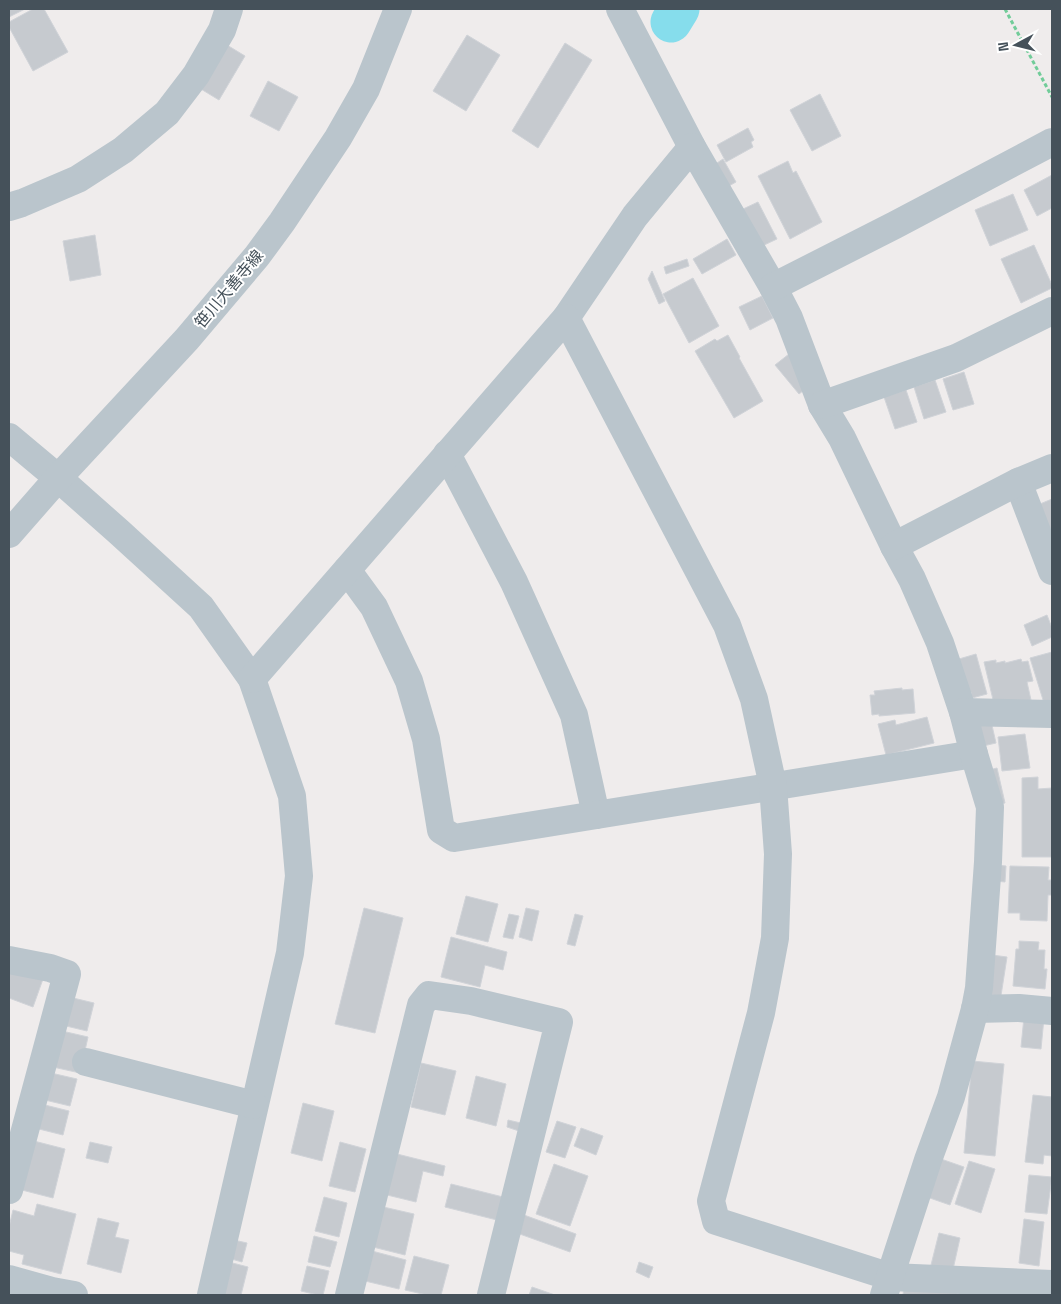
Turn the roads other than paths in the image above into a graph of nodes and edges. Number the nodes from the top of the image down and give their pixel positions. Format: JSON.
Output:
{"nodes":[{"id":1,"x":229,"y":9,"type":"edge"},
{"id":2,"x":398,"y":9,"type":"edge"},
{"id":3,"x":620,"y":9,"type":"edge"},
{"id":4,"x":1052,"y":142,"type":"edge"},
{"id":5,"x":692,"y":147,"type":"junction"},
{"id":6,"x":9,"y":207,"type":"edge"},
{"id":7,"x":773,"y":288,"type":"junction"},
{"id":8,"x":1052,"y":311,"type":"edge"},
{"id":9,"x":566,"y":318,"type":"junction"},
{"id":10,"x":822,"y":405,"type":"junction"},
{"id":11,"x":9,"y":437,"type":"edge"},
{"id":12,"x":447,"y":454,"type":"junction"},
{"id":13,"x":1052,"y":468,"type":"edge"},
{"id":14,"x":58,"y":478,"type":"junction"},
{"id":15,"x":1018,"y":482,"type":"junction"},
{"id":16,"x":9,"y":534,"type":"edge"},
{"id":17,"x":894,"y":546,"type":"junction"},
{"id":18,"x":347,"y":570,"type":"junction"},
{"id":19,"x":1052,"y":571,"type":"edge"},
{"id":20,"x":252,"y":679,"type":"junction"},
{"id":21,"x":963,"y":712,"type":"junction"},
{"id":22,"x":1052,"y":714,"type":"edge"},
{"id":23,"x":974,"y":754,"type":"junction"},
{"id":24,"x":772,"y":786,"type":"junction"},
{"id":25,"x":596,"y":815,"type":"junction"},
{"id":26,"x":9,"y":960,"type":"edge"},
{"id":27,"x":975,"y":1009,"type":"junction"},
{"id":28,"x":1052,"y":1011,"type":"edge"},
{"id":29,"x":86,"y":1062,"type":"dead end"},
{"id":30,"x":254,"y":1105,"type":"junction"},
{"id":31,"x":9,"y":1190,"type":"edge"},
{"id":32,"x":9,"y":1280,"type":"edge"},
{"id":33,"x":1052,"y":1284,"type":"edge"},
{"id":34,"x":888,"y":1286,"type":"edge"},
{"id":35,"x":1005,"y":1289,"type":"edge"},
{"id":36,"x":74,"y":1295,"type":"edge"},
{"id":37,"x":211,"y":1295,"type":"edge"},
{"id":38,"x":349,"y":1295,"type":"edge"},
{"id":39,"x":491,"y":1295,"type":"edge"}],
"edges":[{"from":1,"to":6,"type":"street"},
{"from":2,"to":14,"type":"street","name":"笹川大善寺線"},
{"from":3,"to":5,"type":"street"},
{"from":4,"to":7,"type":"street"},
{"from":5,"to":7,"type":"street"},
{"from":5,"to":9,"type":"street"},
{"from":7,"to":10,"type":"street"},
{"from":8,"to":10,"type":"street"},
{"from":9,"to":12,"type":"street"},
{"from":9,"to":24,"type":"street"},
{"from":10,"to":17,"type":"street"},
{"from":11,"to":14,"type":"street"},
{"from":12,"to":18,"type":"street"},
{"from":12,"to":25,"type":"street"},
{"from":13,"to":15,"type":"street"},
{"from":14,"to":16,"type":"street","name":"笹川大善寺線"},
{"from":14,"to":20,"type":"street"},
{"from":15,"to":17,"type":"street"},
{"from":15,"to":19,"type":"street"},
{"from":17,"to":21,"type":"street"},
{"from":18,"to":20,"type":"street"},
{"from":18,"to":25,"type":"street"},
{"from":20,"to":30,"type":"street"},
{"from":21,"to":22,"type":"street"},
{"from":21,"to":23,"type":"street"},
{"from":23,"to":24,"type":"street"},
{"from":23,"to":27,"type":"street"},
{"from":24,"to":25,"type":"street"},
{"from":24,"to":34,"type":"street"},
{"from":26,"to":31,"type":"street"},
{"from":27,"to":28,"type":"street"},
{"from":27,"to":34,"type":"street"},
{"from":29,"to":30,"type":"street"},
{"from":30,"to":37,"type":"street"},
{"from":32,"to":36,"type":"street"},
{"from":33,"to":35,"type":"street"},
{"from":34,"to":35,"type":"street"},
{"from":38,"to":39,"type":"street"}]}
